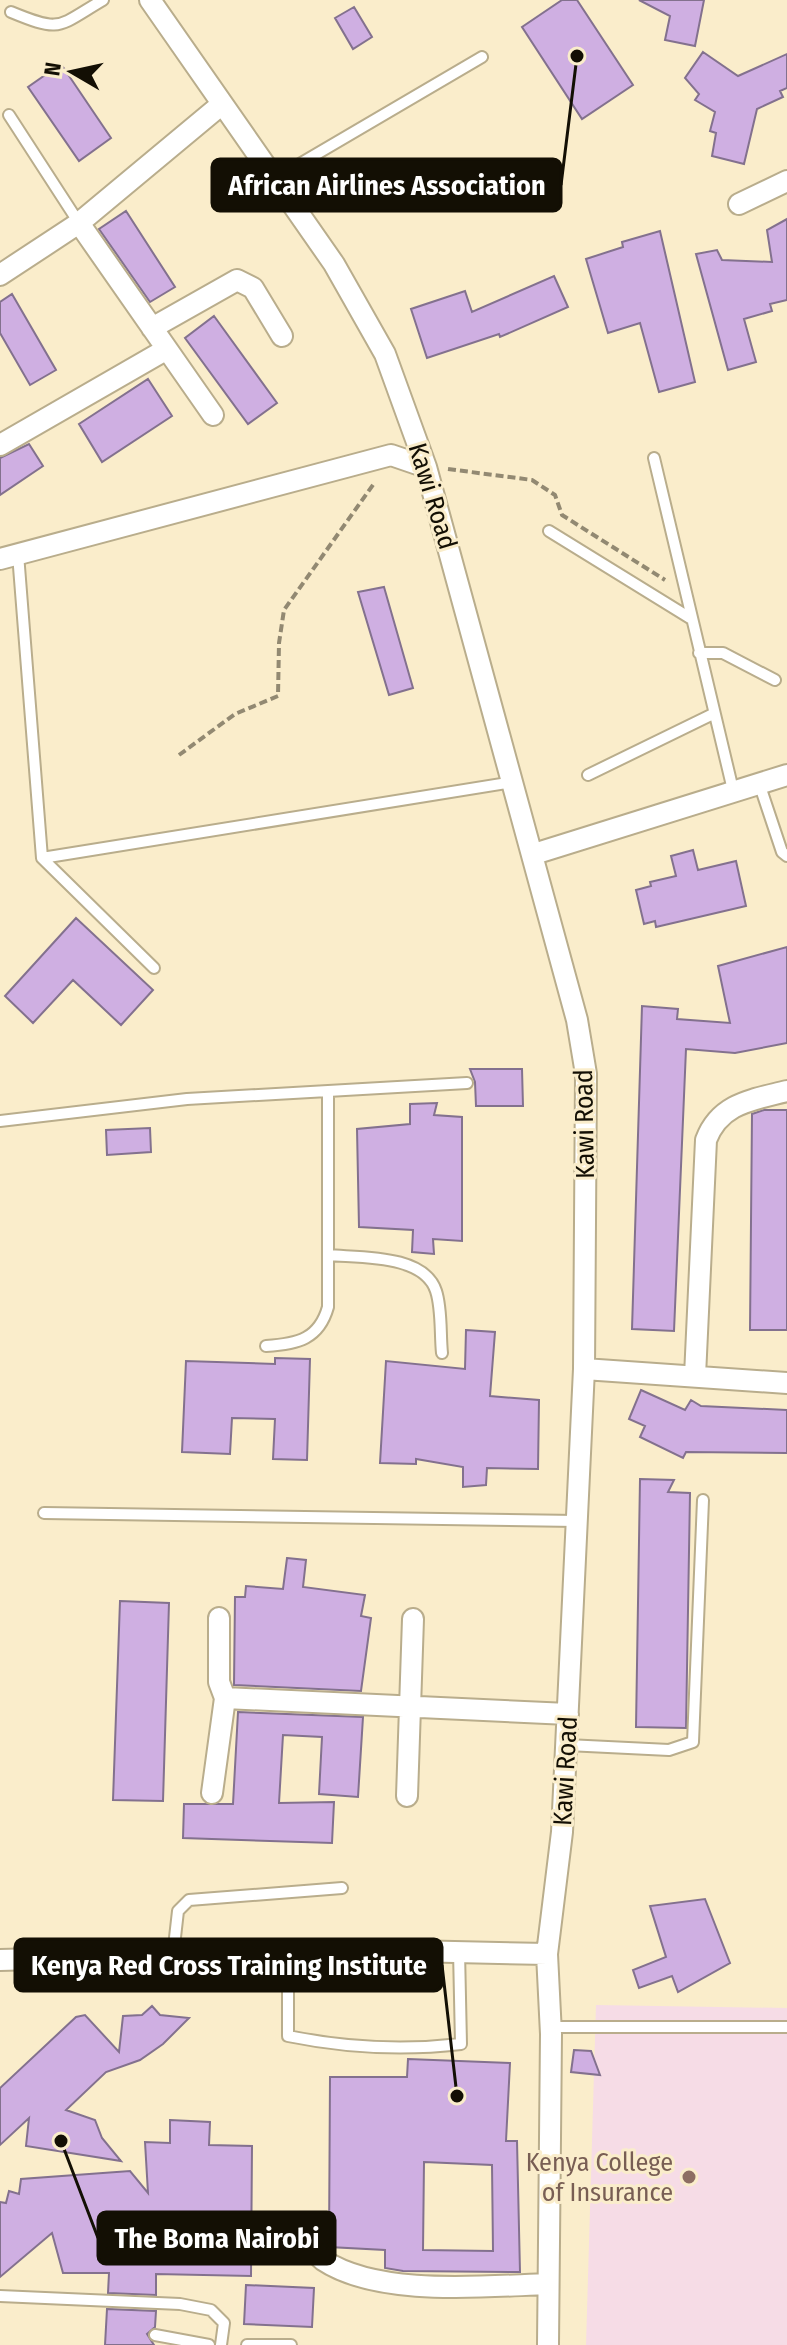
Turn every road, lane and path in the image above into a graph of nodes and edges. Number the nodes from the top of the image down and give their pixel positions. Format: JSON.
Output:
{"nodes":[{"id":1,"x":103,"y":0,"type":"edge"},
{"id":2,"x":150,"y":0,"type":"edge"},
{"id":3,"x":11,"y":12,"type":"dead end"},
{"id":4,"x":482,"y":57,"type":"dead end"},
{"id":5,"x":222,"y":104,"type":"junction"},
{"id":6,"x":9,"y":115,"type":"dead end"},
{"id":7,"x":272,"y":180,"type":"junction"},
{"id":8,"x":787,"y":181,"type":"edge"},
{"id":9,"x":739,"y":204,"type":"dead end"},
{"id":10,"x":79,"y":223,"type":"junction"},
{"id":11,"x":2,"y":269,"type":"edge"},
{"id":12,"x":152,"y":328,"type":"junction"},
{"id":13,"x":282,"y":336,"type":"dead end"},
{"id":14,"x":167,"y":349,"type":"junction"},
{"id":15,"x":213,"y":415,"type":"dead end"},
{"id":16,"x":0,"y":445,"type":"edge"},
{"id":17,"x":391,"y":455,"type":"junction"},
{"id":18,"x":654,"y":458,"type":"dead end"},
{"id":19,"x":426,"y":467,"type":"junction"},
{"id":20,"x":549,"y":531,"type":"dead end"},
{"id":21,"x":9,"y":556,"type":"edge"},
{"id":22,"x":690,"y":618,"type":"junction"},
{"id":23,"x":699,"y":653,"type":"junction"},
{"id":24,"x":775,"y":680,"type":"dead end"},
{"id":25,"x":713,"y":714,"type":"junction"},
{"id":26,"x":179,"y":755,"type":"dead end"},
{"id":27,"x":588,"y":775,"type":"dead end"},
{"id":28,"x":787,"y":775,"type":"edge"},
{"id":29,"x":513,"y":782,"type":"junction"},
{"id":30,"x":759,"y":783,"type":"junction"},
{"id":31,"x":733,"y":790,"type":"junction"},
{"id":32,"x":534,"y":854,"type":"junction"},
{"id":33,"x":787,"y":856,"type":"edge"},
{"id":34,"x":42,"y":858,"type":"junction"},
{"id":35,"x":154,"y":968,"type":"dead end"},
{"id":36,"x":467,"y":1083,"type":"dead end"},
{"id":37,"x":328,"y":1091,"type":"junction"},
{"id":38,"x":787,"y":1091,"type":"edge"},
{"id":39,"x":0,"y":1121,"type":"edge"},
{"id":40,"x":328,"y":1255,"type":"junction"},
{"id":41,"x":266,"y":1346,"type":"dead end"},
{"id":42,"x":442,"y":1353,"type":"dead end"},
{"id":43,"x":584,"y":1369,"type":"junction"},
{"id":44,"x":695,"y":1376,"type":"junction"},
{"id":45,"x":787,"y":1383,"type":"edge"},
{"id":46,"x":703,"y":1500,"type":"dead end"},
{"id":47,"x":44,"y":1513,"type":"dead end"},
{"id":48,"x":577,"y":1521,"type":"junction"},
{"id":49,"x":219,"y":1618,"type":"dead end"},
{"id":50,"x":413,"y":1619,"type":"dead end"},
{"id":51,"x":225,"y":1698,"type":"junction"},
{"id":52,"x":410,"y":1706,"type":"junction"},
{"id":53,"x":568,"y":1714,"type":"junction"},
{"id":54,"x":567,"y":1745,"type":"junction"},
{"id":55,"x":212,"y":1793,"type":"dead end"},
{"id":56,"x":407,"y":1796,"type":"dead end"},
{"id":57,"x":342,"y":1888,"type":"dead end"},
{"id":58,"x":459,"y":1951,"type":"junction"},
{"id":59,"x":288,"y":1952,"type":"junction"},
{"id":60,"x":547,"y":1954,"type":"junction"},
{"id":61,"x":173,"y":1955,"type":"junction"},
{"id":62,"x":0,"y":1960,"type":"edge"},
{"id":63,"x":550,"y":2027,"type":"junction"},
{"id":64,"x":787,"y":2027,"type":"edge"},
{"id":65,"x":303,"y":2229,"type":"dead end"},
{"id":66,"x":548,"y":2284,"type":"junction"},
{"id":67,"x":0,"y":2296,"type":"edge"},
{"id":68,"x":155,"y":2335,"type":"dead end"},
{"id":69,"x":209,"y":2345,"type":"edge"},
{"id":70,"x":221,"y":2345,"type":"edge"},
{"id":71,"x":247,"y":2345,"type":"edge"},
{"id":72,"x":291,"y":2345,"type":"edge"},
{"id":73,"x":548,"y":2345,"type":"edge"}],
"edges":[{"from":1,"to":3,"type":"lane"},
{"from":2,"to":5,"type":"street","name":"Kawi Road"},
{"from":4,"to":7,"type":"lane"},
{"from":5,"to":7,"type":"street","name":"Kawi Road"},
{"from":5,"to":10,"type":"street"},
{"from":6,"to":10,"type":"lane"},
{"from":7,"to":19,"type":"street","name":"Kawi Road"},
{"from":8,"to":9,"type":"street"},
{"from":10,"to":11,"type":"street"},
{"from":10,"to":12,"type":"street"},
{"from":12,"to":13,"type":"street"},
{"from":12,"to":14,"type":"street"},
{"from":14,"to":15,"type":"street"},
{"from":14,"to":16,"type":"street"},
{"from":17,"to":19,"type":"street"},
{"from":17,"to":21,"type":"street"},
{"from":17,"to":26,"type":"path"},
{"from":18,"to":22,"type":"lane"},
{"from":19,"to":29,"type":"street","name":"Kawi Road"},
{"from":20,"to":22,"type":"lane"},
{"from":21,"to":34,"type":"lane"},
{"from":22,"to":23,"type":"lane"},
{"from":23,"to":24,"type":"lane"},
{"from":23,"to":25,"type":"lane"},
{"from":25,"to":27,"type":"lane"},
{"from":25,"to":31,"type":"lane"},
{"from":28,"to":30,"type":"street"},
{"from":29,"to":32,"type":"street","name":"Kawi Road"},
{"from":29,"to":34,"type":"lane"},
{"from":30,"to":31,"type":"street"},
{"from":30,"to":33,"type":"lane"},
{"from":31,"to":32,"type":"street"},
{"from":32,"to":43,"type":"street","name":"Kawi Road"},
{"from":34,"to":35,"type":"lane"},
{"from":36,"to":37,"type":"lane"},
{"from":37,"to":39,"type":"lane"},
{"from":37,"to":40,"type":"lane"},
{"from":38,"to":44,"type":"street"},
{"from":40,"to":41,"type":"lane"},
{"from":40,"to":42,"type":"lane"},
{"from":43,"to":44,"type":"street"},
{"from":43,"to":48,"type":"street","name":"Kawi Road"},
{"from":44,"to":45,"type":"street"},
{"from":46,"to":54,"type":"lane"},
{"from":47,"to":48,"type":"lane"},
{"from":48,"to":53,"type":"street","name":"Kawi Road"},
{"from":49,"to":51,"type":"street"},
{"from":50,"to":52,"type":"street"},
{"from":51,"to":52,"type":"street"},
{"from":51,"to":55,"type":"street"},
{"from":52,"to":53,"type":"street"},
{"from":52,"to":56,"type":"street"},
{"from":53,"to":54,"type":"street","name":"Kawi Road"},
{"from":54,"to":60,"type":"street","name":"Kawi Road"},
{"from":57,"to":61,"type":"lane"},
{"from":58,"to":59,"type":"street"},
{"from":58,"to":59,"type":"lane"},
{"from":58,"to":60,"type":"street"},
{"from":59,"to":61,"type":"street"},
{"from":60,"to":63,"type":"street","name":"Kawi Road"},
{"from":61,"to":62,"type":"street"},
{"from":63,"to":64,"type":"lane"},
{"from":63,"to":66,"type":"street","name":"Kawi Road"},
{"from":65,"to":66,"type":"street"},
{"from":66,"to":73,"type":"street","name":"Kawi Road"},
{"from":67,"to":70,"type":"lane"},
{"from":68,"to":69,"type":"lane"},
{"from":71,"to":72,"type":"lane"}]}
